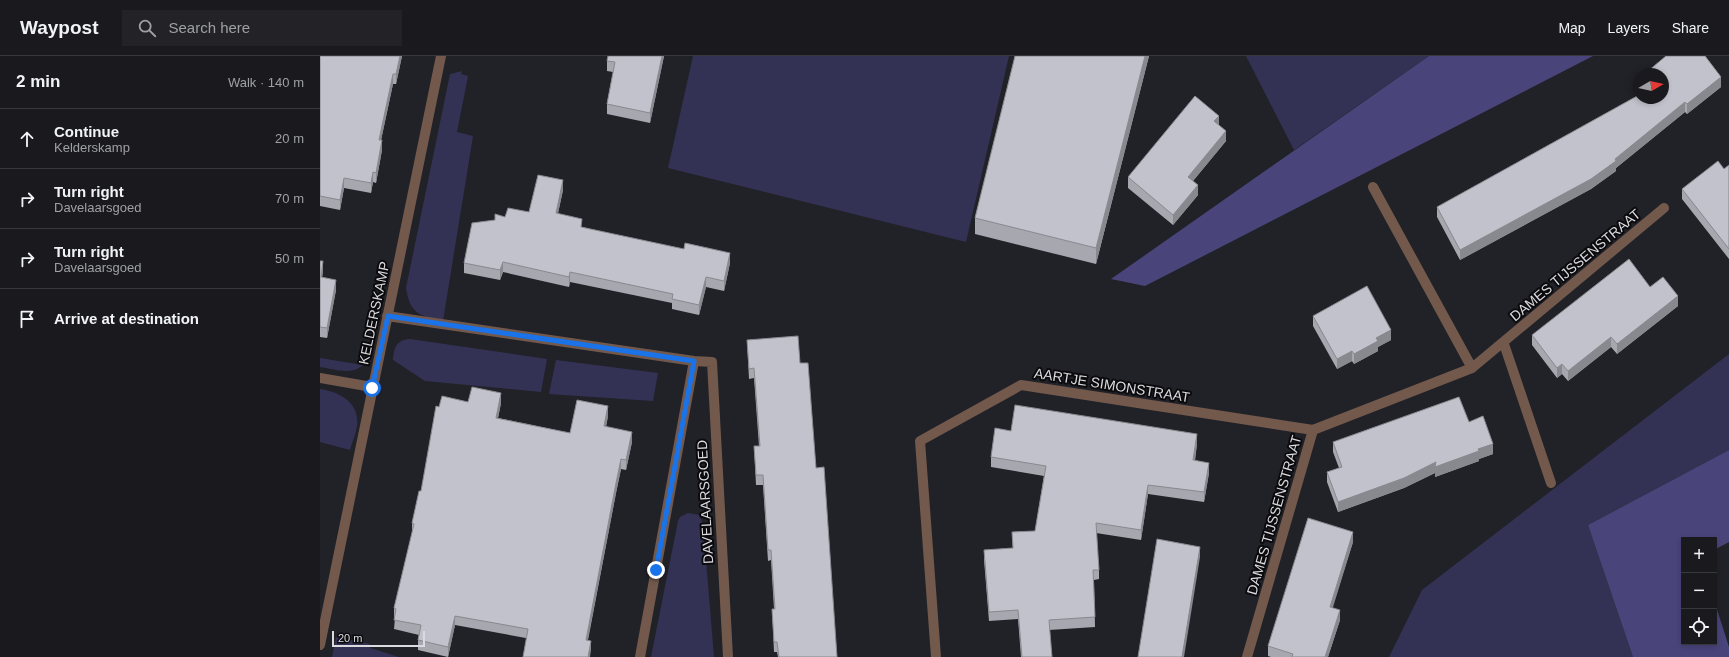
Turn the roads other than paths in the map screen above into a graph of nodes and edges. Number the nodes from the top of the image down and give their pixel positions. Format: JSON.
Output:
{"nodes":[{"id":1,"x":441,"y":56,"type":"edge"},
{"id":2,"x":1373,"y":187,"type":"dead end"},
{"id":3,"x":1664,"y":208,"type":"dead end"},
{"id":4,"x":388,"y":316,"type":"junction"},
{"id":5,"x":1504,"y":344,"type":"junction"},
{"id":6,"x":694,"y":361,"type":"junction"},
{"id":7,"x":1472,"y":368,"type":"junction"},
{"id":8,"x":320,"y":378,"type":"edge"},
{"id":9,"x":372,"y":388,"type":"junction"},
{"id":10,"x":1313,"y":430,"type":"junction"},
{"id":11,"x":1551,"y":483,"type":"dead end"},
{"id":12,"x":320,"y":645,"type":"edge"},
{"id":13,"x":640,"y":657,"type":"edge"},
{"id":14,"x":728,"y":657,"type":"edge"},
{"id":15,"x":936,"y":657,"type":"edge"},
{"id":16,"x":1247,"y":657,"type":"edge"}],
"edges":[{"from":1,"to":4,"type":"street","name":"KELDERSKAMP"},
{"from":2,"to":7,"type":"street"},
{"from":3,"to":5,"type":"street","name":"DAMES TIJSSENSTRAAT"},
{"from":4,"to":6,"type":"street","name":"DAVELAARSGOED"},
{"from":4,"to":9,"type":"street","name":"KELDERSKAMP"},
{"from":5,"to":7,"type":"street","name":"DAMES TIJSSENSTRAAT"},
{"from":5,"to":11,"type":"street"},
{"from":6,"to":13,"type":"street","name":"DAVELAARSGOED"},
{"from":6,"to":14,"type":"street","name":"DAVELAARSGOED"},
{"from":7,"to":10,"type":"street","name":"DAMES TIJSSENSTRAAT"},
{"from":8,"to":9,"type":"street"},
{"from":9,"to":12,"type":"street","name":"KELDERSKAMP"},
{"from":10,"to":15,"type":"street","name":"AARTJE SIMONSTRAAT"},
{"from":10,"to":16,"type":"street","name":"DAMES TIJSSENSTRAAT"}]}
